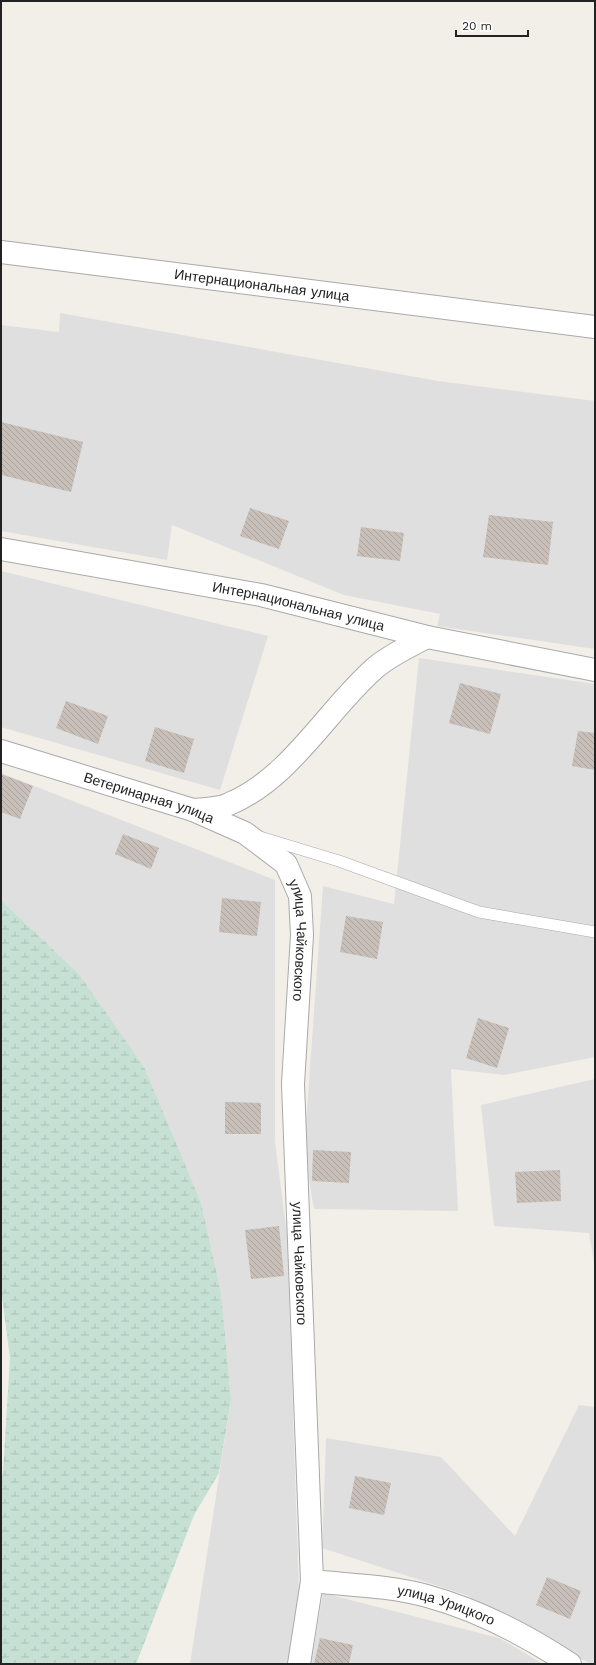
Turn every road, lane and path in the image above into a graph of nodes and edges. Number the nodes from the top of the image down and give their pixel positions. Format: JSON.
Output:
{"nodes":[{"id":1,"x":1,"y":252,"type":"edge"},
{"id":2,"x":595,"y":327,"type":"edge"},
{"id":3,"x":1,"y":549,"type":"edge"},
{"id":4,"x":427,"y":637,"type":"junction"},
{"id":5,"x":595,"y":670,"type":"edge"},
{"id":6,"x":1,"y":751,"type":"edge"},
{"id":7,"x":193,"y":810,"type":"junction"},
{"id":8,"x":245,"y":833,"type":"junction"},
{"id":9,"x":286,"y":864,"type":"joint"},
{"id":10,"x":595,"y":932,"type":"edge"},
{"id":11,"x":312,"y":1581,"type":"junction"},
{"id":12,"x":299,"y":1664,"type":"edge"},
{"id":13,"x":570,"y":1664,"type":"edge"}],
"edges":[{"from":1,"to":2,"type":"street","name":"Интернациональная улица"},
{"from":3,"to":4,"type":"street","name":"Интернациональная улица"},
{"from":4,"to":5,"type":"street","name":"Интернациональная улица"},
{"from":4,"to":7,"type":"street"},
{"from":6,"to":7,"type":"street","name":"Ветеринарная улица"},
{"from":7,"to":8,"type":"street","name":"Ветеринарная улица"},
{"from":8,"to":9,"type":"street","name":"Ветеринарная улица"},
{"from":8,"to":10,"type":"lane"},
{"from":9,"to":11,"type":"street","name":"улица Чайковского"},
{"from":11,"to":12,"type":"street","name":"улица Чайковского"},
{"from":11,"to":13,"type":"street","name":"улица Урицкого"}]}
